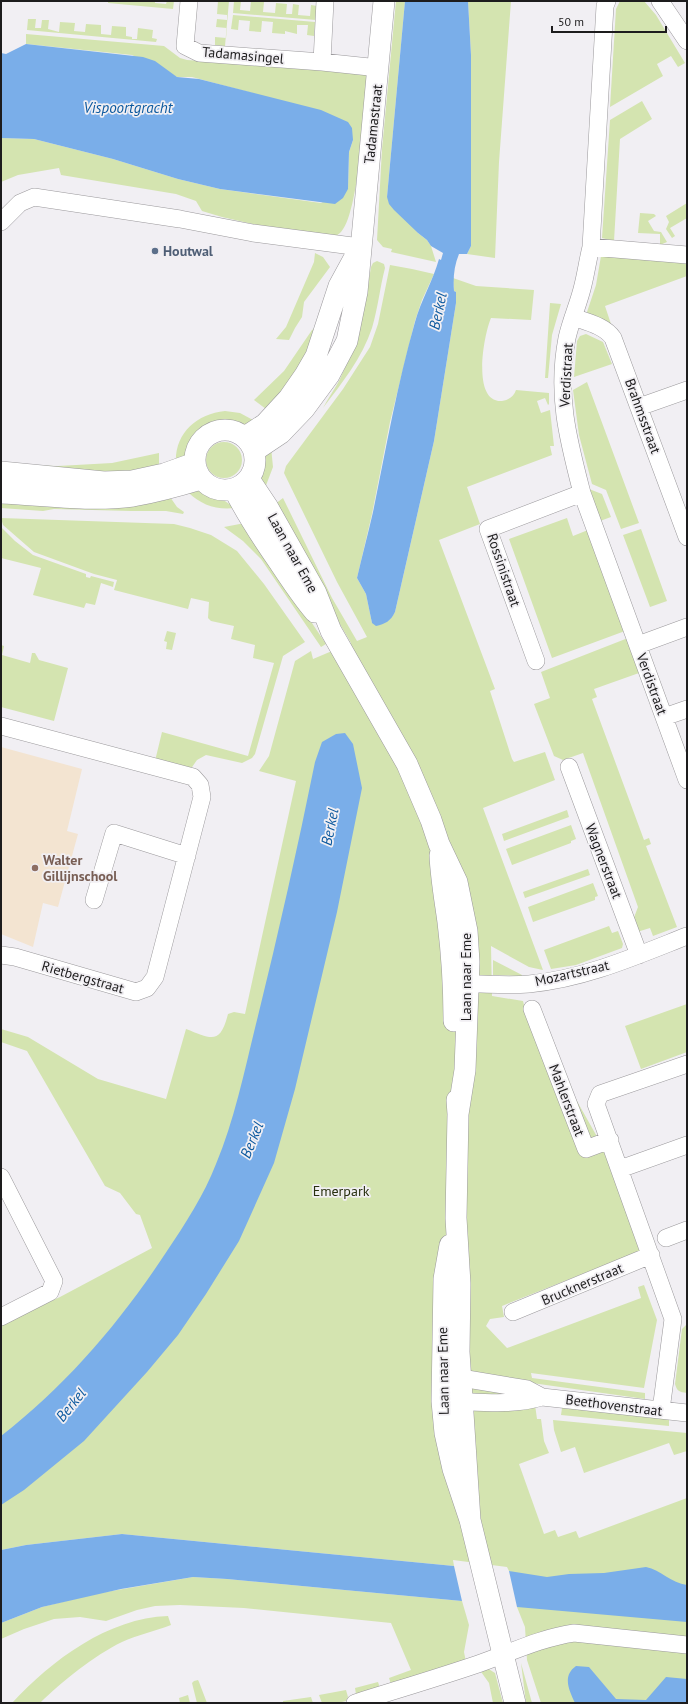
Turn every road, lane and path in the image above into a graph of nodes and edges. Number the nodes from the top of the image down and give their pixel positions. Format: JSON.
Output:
{"nodes":[{"id":1,"x":189,"y":1,"type":"edge"},
{"id":2,"x":325,"y":1,"type":"edge"},
{"id":3,"x":384,"y":1,"type":"edge"},
{"id":4,"x":607,"y":1,"type":"edge"},
{"id":5,"x":660,"y":1,"type":"edge"},
{"id":6,"x":687,"y":41,"type":"edge"},
{"id":7,"x":322,"y":62,"type":"junction"},
{"id":8,"x":379,"y":68,"type":"junction"},
{"id":9,"x":1,"y":222,"type":"edge"},
{"id":10,"x":590,"y":246,"type":"junction"},
{"id":11,"x":360,"y":247,"type":"junction"},
{"id":12,"x":687,"y":255,"type":"edge"},
{"id":13,"x":573,"y":318,"type":"junction"},
{"id":14,"x":687,"y":390,"type":"edge"},
{"id":15,"x":639,"y":407,"type":"junction"},
{"id":16,"x":250,"y":444,"type":"junction"},
{"id":17,"x":198,"y":471,"type":"junction"},
{"id":18,"x":1,"y":472,"type":"edge"},
{"id":19,"x":241,"y":484,"type":"junction"},
{"id":20,"x":1,"y":493,"type":"edge"},
{"id":21,"x":582,"y":494,"type":"junction"},
{"id":22,"x":682,"y":508,"type":"edge"},
{"id":23,"x":687,"y":537,"type":"edge"},
{"id":24,"x":687,"y":627,"type":"edge"},
{"id":25,"x":638,"y":645,"type":"junction"},
{"id":26,"x":536,"y":660,"type":"dead end"},
{"id":27,"x":687,"y":709,"type":"edge"},
{"id":28,"x":664,"y":717,"type":"junction"},
{"id":29,"x":1,"y":726,"type":"edge"},
{"id":30,"x":569,"y":767,"type":"dead end"},
{"id":31,"x":687,"y":780,"type":"edge"},
{"id":32,"x":187,"y":856,"type":"junction"},
{"id":33,"x":94,"y":900,"type":"dead end"},
{"id":34,"x":687,"y":936,"type":"edge"},
{"id":35,"x":1,"y":955,"type":"edge"},
{"id":36,"x":639,"y":955,"type":"junction"},
{"id":37,"x":461,"y":984,"type":"junction"},
{"id":38,"x":532,"y":1009,"type":"dead end"},
{"id":39,"x":687,"y":1064,"type":"edge"},
{"id":40,"x":610,"y":1140,"type":"junction"},
{"id":41,"x":687,"y":1145,"type":"edge"},
{"id":42,"x":620,"y":1169,"type":"junction"},
{"id":43,"x":1,"y":1178,"type":"edge"},
{"id":44,"x":687,"y":1230,"type":"edge"},
{"id":45,"x":666,"y":1238,"type":"dead end"},
{"id":46,"x":651,"y":1255,"type":"junction"},
{"id":47,"x":513,"y":1312,"type":"dead end"},
{"id":48,"x":1,"y":1317,"type":"edge"},
{"id":49,"x":680,"y":1317,"type":"edge"},
{"id":50,"x":452,"y":1377,"type":"junction"},
{"id":51,"x":542,"y":1397,"type":"junction"},
{"id":52,"x":452,"y":1401,"type":"junction"},
{"id":53,"x":661,"y":1410,"type":"junction"},
{"id":54,"x":687,"y":1413,"type":"edge"},
{"id":55,"x":687,"y":1644,"type":"edge"},
{"id":56,"x":504,"y":1654,"type":"junction"},
{"id":57,"x":354,"y":1703,"type":"edge"},
{"id":58,"x":515,"y":1703,"type":"edge"}],
"edges":[{"from":1,"to":7,"type":"street","name":"Tadamasingel"},
{"from":2,"to":7,"type":"street"},
{"from":3,"to":8,"type":"street","name":"Tadamastraat"},
{"from":4,"to":10,"type":"street","name":"Verdistraat"},
{"from":5,"to":6,"type":"street"},
{"from":7,"to":8,"type":"street","name":"Tadamasingel"},
{"from":8,"to":11,"type":"street","name":"Tadamastraat"},
{"from":9,"to":11,"type":"street"},
{"from":10,"to":12,"type":"street"},
{"from":10,"to":13,"type":"street","name":"Verdistraat"},
{"from":11,"to":16,"type":"street","name":"Tadamastraat"},
{"from":13,"to":15,"type":"street","name":"Brahmsstraat"},
{"from":13,"to":21,"type":"street","name":"Verdistraat"},
{"from":14,"to":15,"type":"street"},
{"from":15,"to":22,"type":"street","name":"Brahmsstraat"},
{"from":16,"to":17,"type":"street"},
{"from":16,"to":19,"type":"street"},
{"from":17,"to":18,"type":"street"},
{"from":17,"to":19,"type":"street"},
{"from":17,"to":20,"type":"street"},
{"from":19,"to":37,"type":"street","name":"Laan naar Eme"},
{"from":21,"to":25,"type":"street","name":"Verdistraat"},
{"from":21,"to":26,"type":"street","name":"Rossinistraat"},
{"from":22,"to":23,"type":"street","name":"Brahmsstraat"},
{"from":24,"to":25,"type":"street"},
{"from":25,"to":28,"type":"street","name":"Verdistraat"},
{"from":27,"to":28,"type":"street"},
{"from":28,"to":31,"type":"street","name":"Verdistraat"},
{"from":29,"to":32,"type":"street","name":"Rietbergstraat"},
{"from":30,"to":36,"type":"street","name":"Wagnerstraat"},
{"from":32,"to":33,"type":"street"},
{"from":32,"to":35,"type":"street","name":"Rietbergstraat"},
{"from":34,"to":36,"type":"street","name":"Mozartstraat"},
{"from":36,"to":37,"type":"street","name":"Mozartstraat"},
{"from":37,"to":50,"type":"street","name":"Laan naar Eme"},
{"from":38,"to":40,"type":"street","name":"Mahlerstraat"},
{"from":39,"to":40,"type":"street","name":"Mahlerstraat"},
{"from":40,"to":42,"type":"street"},
{"from":41,"to":42,"type":"street"},
{"from":42,"to":46,"type":"street"},
{"from":43,"to":48,"type":"street"},
{"from":44,"to":45,"type":"street"},
{"from":46,"to":47,"type":"street","name":"Brucknerstraat"},
{"from":46,"to":49,"type":"street"},
{"from":49,"to":53,"type":"street"},
{"from":50,"to":51,"type":"street","name":"Beethovenstraat"},
{"from":50,"to":52,"type":"street","name":"Laan naar Eme"},
{"from":51,"to":52,"type":"street","name":"Beethovenstraat"},
{"from":51,"to":53,"type":"street","name":"Beethovenstraat"},
{"from":52,"to":56,"type":"street","name":"Laan naar Eme"},
{"from":53,"to":54,"type":"street","name":"Beethovenstraat"},
{"from":55,"to":56,"type":"street"},
{"from":56,"to":57,"type":"street"},
{"from":56,"to":58,"type":"street","name":"Laan naar Eme"}]}
